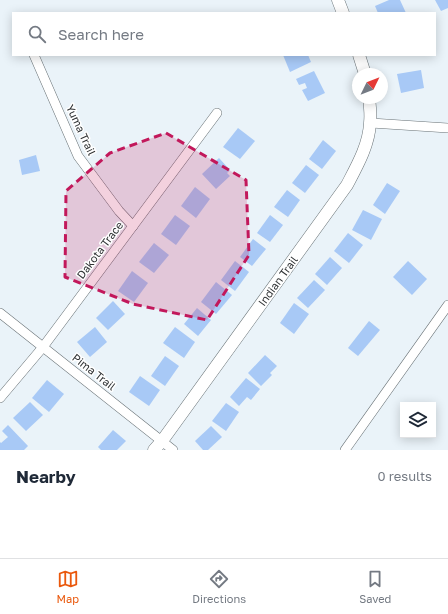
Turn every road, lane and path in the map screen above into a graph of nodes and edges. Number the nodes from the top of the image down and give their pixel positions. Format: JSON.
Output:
{"nodes":[{"id":1,"x":338,"y":0,"type":"edge"},
{"id":2,"x":343,"y":12,"type":"edge"},
{"id":3,"x":34,"y":56,"type":"edge"},
{"id":4,"x":359,"y":56,"type":"edge"},
{"id":5,"x":363,"y":68,"type":"edge"},
{"id":6,"x":369,"y":104,"type":"edge"},
{"id":7,"x":217,"y":113,"type":"dead end"},
{"id":8,"x":370,"y":123,"type":"junction"},
{"id":9,"x":448,"y":128,"type":"edge"},
{"id":10,"x":133,"y":226,"type":"junction"},
{"id":11,"x":448,"y":305,"type":"edge"},
{"id":12,"x":0,"y":313,"type":"edge"},
{"id":13,"x":43,"y":347,"type":"junction"},
{"id":14,"x":0,"y":398,"type":"edge"},
{"id":15,"x":158,"y":446,"type":"edge"},
{"id":16,"x":173,"y":450,"type":"edge"},
{"id":17,"x":345,"y":450,"type":"edge"}],
"edges":[{"from":1,"to":2,"type":"street"},
{"from":3,"to":10,"type":"street","name":"Yuma Trail"},
{"from":4,"to":5,"type":"street"},
{"from":6,"to":8,"type":"street","name":"Indian Trail"},
{"from":7,"to":10,"type":"street","name":"Dakota Trace"},
{"from":8,"to":9,"type":"street"},
{"from":8,"to":15,"type":"street","name":"Indian Trail"},
{"from":10,"to":13,"type":"street","name":"Dakota Trace"},
{"from":11,"to":17,"type":"street"},
{"from":12,"to":13,"type":"street","name":"Pima Trail"},
{"from":13,"to":14,"type":"street","name":"Dakota Trace"},
{"from":13,"to":15,"type":"street","name":"Pima Trail"},
{"from":15,"to":16,"type":"street","name":"Pima Trail"}]}
